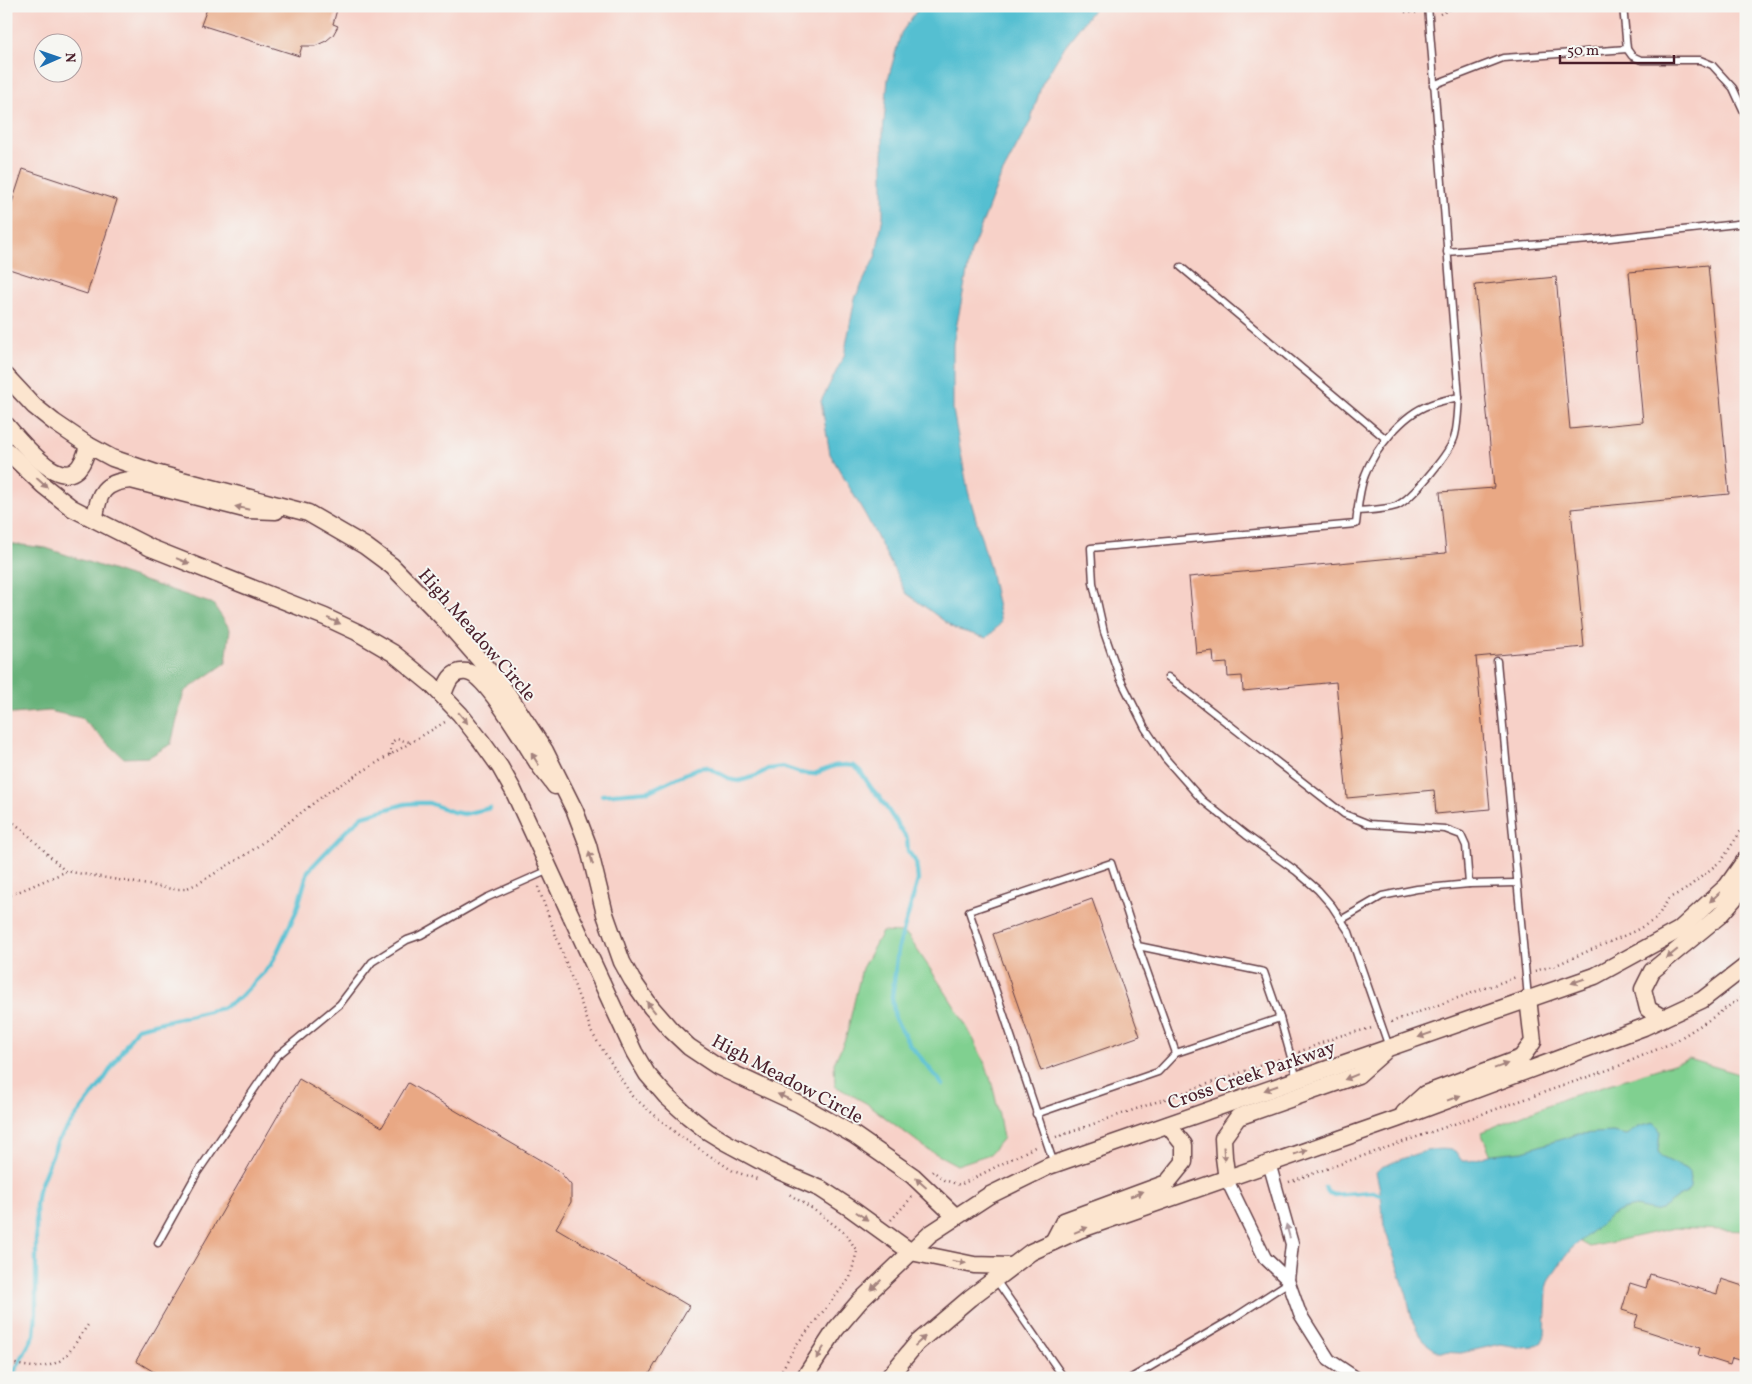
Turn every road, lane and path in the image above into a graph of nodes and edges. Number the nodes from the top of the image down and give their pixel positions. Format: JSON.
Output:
{"nodes":[{"id":1,"x":1428,"y":6,"type":"edge"},
{"id":2,"x":1623,"y":6,"type":"edge"},
{"id":3,"x":1627,"y":49,"type":"junction"},
{"id":4,"x":1433,"y":84,"type":"junction"},
{"id":5,"x":1746,"y":116,"type":"edge"},
{"id":6,"x":1746,"y":222,"type":"edge"},
{"id":7,"x":1447,"y":252,"type":"junction"},
{"id":8,"x":1181,"y":267,"type":"dead end"},
{"id":9,"x":6,"y":376,"type":"edge"},
{"id":10,"x":1459,"y":397,"type":"junction"},
{"id":11,"x":6,"y":425,"type":"edge"},
{"id":12,"x":1386,"y":439,"type":"junction"},
{"id":13,"x":88,"y":446,"type":"junction"},
{"id":14,"x":6,"y":450,"type":"edge"},
{"id":15,"x":1357,"y":511,"type":"junction"},
{"id":16,"x":308,"y":513,"type":"junction"},
{"id":17,"x":96,"y":518,"type":"junction"},
{"id":18,"x":1497,"y":661,"type":"dead end"},
{"id":19,"x":1168,"y":677,"type":"dead end"},
{"id":20,"x":443,"y":696,"type":"junction"},
{"id":21,"x":460,"y":714,"type":"junction"},
{"id":22,"x":410,"y":742,"type":"junction"},
{"id":23,"x":390,"y":754,"type":"junction"},
{"id":24,"x":575,"y":811,"type":"junction"},
{"id":25,"x":6,"y":818,"type":"edge"},
{"id":26,"x":1746,"y":823,"type":"edge"},
{"id":27,"x":1746,"y":859,"type":"edge"},
{"id":28,"x":550,"y":869,"type":"junction"},
{"id":29,"x":65,"y":871,"type":"junction"},
{"id":30,"x":1516,"y":883,"type":"junction"},
{"id":31,"x":1469,"y":884,"type":"junction"},
{"id":32,"x":1746,"y":885,"type":"edge"},
{"id":33,"x":6,"y":897,"type":"edge"},
{"id":34,"x":1341,"y":920,"type":"junction"},
{"id":35,"x":1138,"y":946,"type":"junction"},
{"id":36,"x":1746,"y":966,"type":"edge"},
{"id":37,"x":1526,"y":974,"type":"junction"},
{"id":38,"x":1746,"y":994,"type":"edge"},
{"id":39,"x":1528,"y":998,"type":"junction"},
{"id":40,"x":1280,"y":1018,"type":"junction"},
{"id":41,"x":1663,"y":1018,"type":"junction"},
{"id":42,"x":1381,"y":1025,"type":"junction"},
{"id":43,"x":1389,"y":1047,"type":"junction"},
{"id":44,"x":1176,"y":1053,"type":"junction"},
{"id":45,"x":1290,"y":1055,"type":"junction"},
{"id":46,"x":1297,"y":1079,"type":"junction"},
{"id":47,"x":1036,"y":1114,"type":"junction"},
{"id":48,"x":1397,"y":1119,"type":"junction"},
{"id":49,"x":1168,"y":1125,"type":"junction"},
{"id":50,"x":1046,"y":1142,"type":"junction"},
{"id":51,"x":1269,"y":1163,"type":"junction"},
{"id":52,"x":1054,"y":1164,"type":"junction"},
{"id":53,"x":933,"y":1171,"type":"dead end"},
{"id":54,"x":1227,"y":1180,"type":"junction"},
{"id":55,"x":1276,"y":1187,"type":"junction"},
{"id":56,"x":914,"y":1194,"type":"dead end"},
{"id":57,"x":956,"y":1217,"type":"junction"},
{"id":58,"x":893,"y":1218,"type":"dead end"},
{"id":59,"x":1053,"y":1242,"type":"junction"},
{"id":60,"x":158,"y":1243,"type":"dead end"},
{"id":61,"x":911,"y":1252,"type":"junction"},
{"id":62,"x":1012,"y":1266,"type":"junction"},
{"id":63,"x":996,"y":1278,"type":"junction"},
{"id":64,"x":1289,"y":1281,"type":"junction"},
{"id":65,"x":88,"y":1325,"type":"dead end"},
{"id":66,"x":6,"y":1361,"type":"edge"},
{"id":67,"x":1353,"y":1377,"type":"edge"},
{"id":68,"x":804,"y":1378,"type":"edge"},
{"id":69,"x":888,"y":1378,"type":"edge"},
{"id":70,"x":1064,"y":1378,"type":"edge"},
{"id":71,"x":1131,"y":1378,"type":"edge"}],
"edges":[{"from":1,"to":4,"type":"lane"},
{"from":2,"to":3,"type":"lane"},
{"from":3,"to":4,"type":"lane"},
{"from":3,"to":5,"type":"lane"},
{"from":4,"to":7,"type":"lane"},
{"from":6,"to":7,"type":"lane"},
{"from":7,"to":10,"type":"lane"},
{"from":8,"to":12,"type":"lane"},
{"from":9,"to":13,"type":"street","name":"High Meadow Circle"},
{"from":10,"to":12,"type":"lane"},
{"from":10,"to":15,"type":"lane"},
{"from":11,"to":13,"type":"street"},
{"from":12,"to":15,"type":"lane"},
{"from":13,"to":16,"type":"street","name":"High Meadow Circle"},
{"from":14,"to":17,"type":"street","one_way":true},
{"from":15,"to":34,"type":"lane"},
{"from":16,"to":17,"type":"street","one_way":true},
{"from":16,"to":24,"type":"street","name":"High Meadow Circle"},
{"from":17,"to":20,"type":"street","one_way":true},
{"from":18,"to":30,"type":"lane"},
{"from":19,"to":31,"type":"lane"},
{"from":20,"to":21,"type":"street"},
{"from":24,"to":20,"type":"street","one_way":true},
{"from":21,"to":22,"type":"path"},
{"from":21,"to":28,"type":"street","one_way":true},
{"from":22,"to":23,"type":"path"},
{"from":22,"to":23,"type":"path"},
{"from":23,"to":29,"type":"path"},
{"from":57,"to":24,"type":"street","name":"High Meadow Circle","one_way":true},
{"from":25,"to":29,"type":"path"},
{"from":26,"to":37,"type":"path"},
{"from":27,"to":39,"type":"street","name":"Cross Creek Parkway","one_way":true},
{"from":28,"to":60,"type":"lane"},
{"from":28,"to":61,"type":"street","one_way":true},
{"from":29,"to":33,"type":"path"},
{"from":30,"to":31,"type":"lane"},
{"from":30,"to":37,"type":"lane"},
{"from":31,"to":34,"type":"lane"},
{"from":32,"to":41,"type":"street","one_way":true},
{"from":34,"to":42,"type":"lane"},
{"from":35,"to":40,"type":"lane"},
{"from":35,"to":44,"type":"lane"},
{"from":35,"to":47,"type":"lane"},
{"from":36,"to":41,"type":"street"},
{"from":37,"to":39,"type":"lane"},
{"from":37,"to":42,"type":"path"},
{"from":38,"to":55,"type":"path"},
{"from":39,"to":43,"type":"street","name":"Cross Creek Parkway","one_way":true},
{"from":48,"to":39,"type":"street","one_way":true},
{"from":40,"to":44,"type":"lane"},
{"from":40,"to":45,"type":"lane"},
{"from":48,"to":41,"type":"street","one_way":true},
{"from":42,"to":43,"type":"lane"},
{"from":42,"to":45,"type":"path"},
{"from":43,"to":46,"type":"street","name":"Cross Creek Parkway"},
{"from":43,"to":54,"type":"street","one_way":true},
{"from":44,"to":47,"type":"lane"},
{"from":45,"to":46,"type":"lane"},
{"from":45,"to":50,"type":"path"},
{"from":46,"to":49,"type":"street","name":"Cross Creek Parkway","one_way":true},
{"from":47,"to":50,"type":"lane"},
{"from":51,"to":48,"type":"street","one_way":true},
{"from":49,"to":52,"type":"street","name":"Cross Creek Parkway"},
{"from":59,"to":49,"type":"street","one_way":true},
{"from":50,"to":52,"type":"lane"},
{"from":50,"to":53,"type":"path"},
{"from":51,"to":54,"type":"street"},
{"from":51,"to":55,"type":"street"},
{"from":52,"to":57,"type":"street","name":"Cross Creek Parkway"},
{"from":59,"to":54,"type":"street","one_way":true},
{"from":54,"to":64,"type":"street"},
{"from":64,"to":55,"type":"street","one_way":true},
{"from":56,"to":58,"type":"path"},
{"from":57,"to":61,"type":"street","name":"Cross Creek Parkway"},
{"from":59,"to":62,"type":"street"},
{"from":61,"to":62,"type":"street","one_way":true},
{"from":61,"to":68,"type":"street","name":"Cross Creek Parkway","one_way":true},
{"from":62,"to":63,"type":"street"},
{"from":69,"to":63,"type":"street","one_way":true},
{"from":63,"to":70,"type":"lane"},
{"from":64,"to":67,"type":"street"},
{"from":64,"to":71,"type":"lane"},
{"from":65,"to":66,"type":"path"}]}
